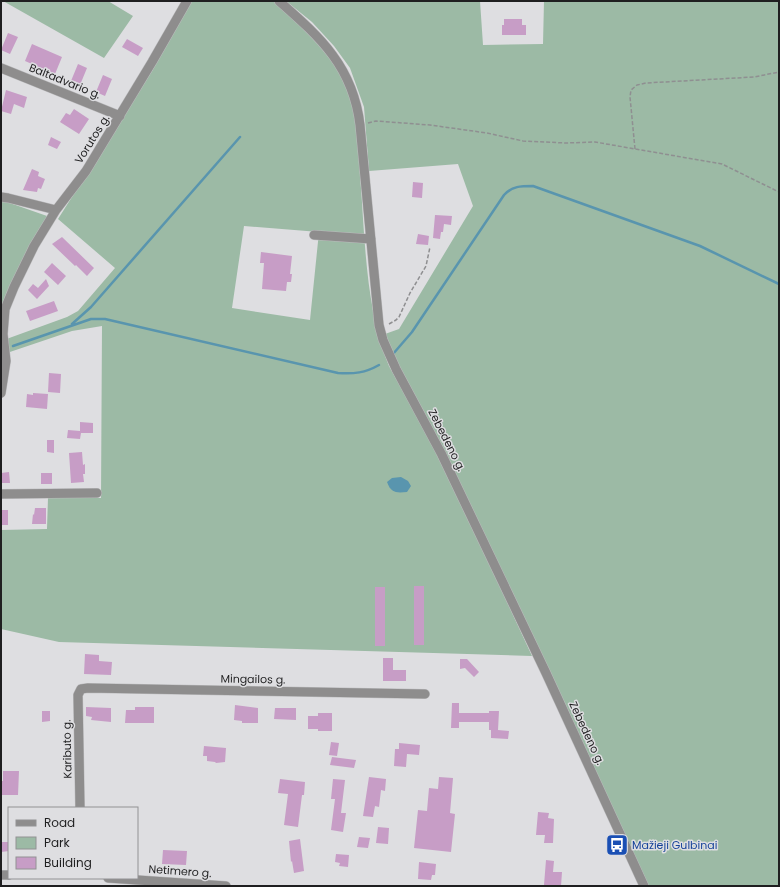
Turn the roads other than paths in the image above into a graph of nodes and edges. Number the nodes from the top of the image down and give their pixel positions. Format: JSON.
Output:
{"nodes":[{"id":1,"x":187,"y":1,"type":"edge"},
{"id":2,"x":279,"y":1,"type":"edge"},
{"id":3,"x":1,"y":68,"type":"edge"},
{"id":4,"x":120,"y":116,"type":"junction"},
{"id":5,"x":1,"y":197,"type":"edge"},
{"id":6,"x":56,"y":210,"type":"junction"},
{"id":7,"x":314,"y":235,"type":"dead end"},
{"id":8,"x":370,"y":239,"type":"junction"},
{"id":9,"x":1,"y":393,"type":"edge"},
{"id":10,"x":98,"y":493,"type":"dead end"},
{"id":11,"x":1,"y":494,"type":"edge"},
{"id":12,"x":81,"y":689,"type":"joint"},
{"id":13,"x":425,"y":694,"type":"dead end"},
{"id":14,"x":80,"y":807,"type":"edge"},
{"id":15,"x":123,"y":879,"type":"edge"},
{"id":16,"x":226,"y":886,"type":"edge"},
{"id":17,"x":644,"y":886,"type":"edge"}],
"edges":[{"from":1,"to":4,"type":"street","name":"Vorutos g."},
{"from":2,"to":8,"type":"street","name":"Zebedeno g."},
{"from":3,"to":4,"type":"street","name":"Baltadvario g."},
{"from":4,"to":6,"type":"street","name":"Vorutos g."},
{"from":5,"to":6,"type":"street"},
{"from":6,"to":9,"type":"street","name":"Vorutos g."},
{"from":7,"to":8,"type":"street"},
{"from":8,"to":17,"type":"street","name":"Zebedeno g."},
{"from":10,"to":11,"type":"street"},
{"from":12,"to":13,"type":"street","name":"Mingailos g."},
{"from":12,"to":14,"type":"street","name":"Kaributo g."},
{"from":15,"to":16,"type":"street","name":"Netimero g."}]}
